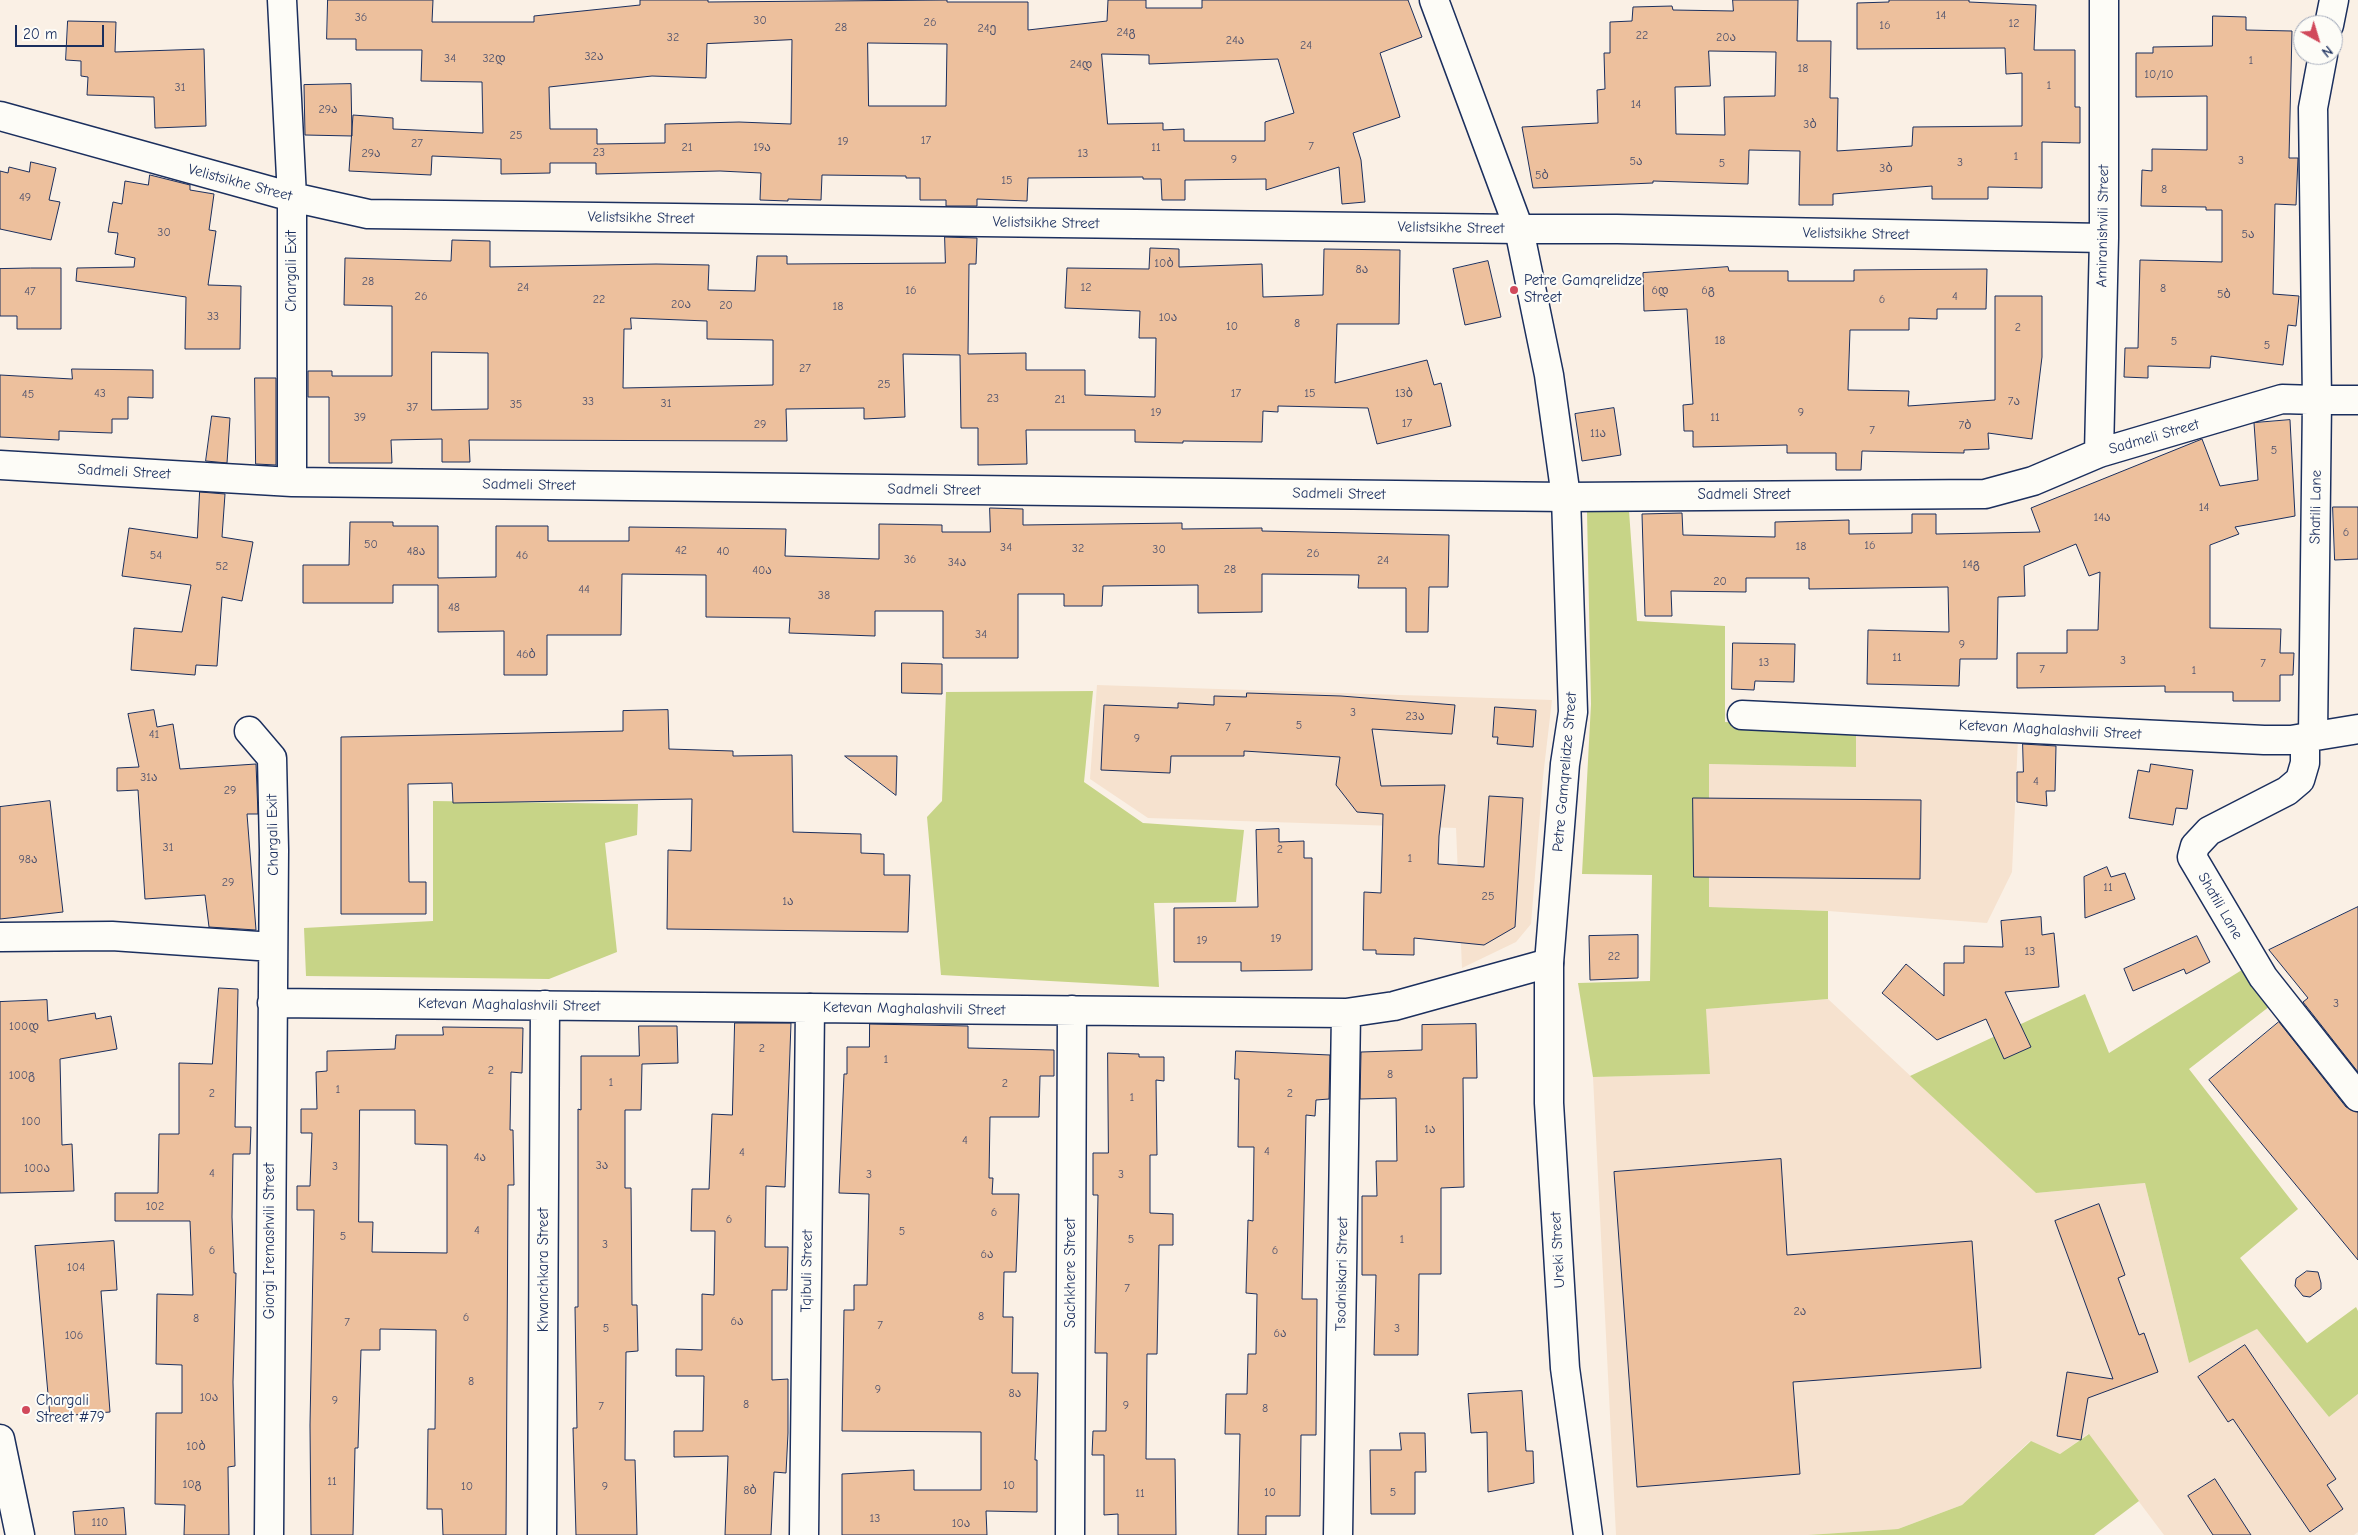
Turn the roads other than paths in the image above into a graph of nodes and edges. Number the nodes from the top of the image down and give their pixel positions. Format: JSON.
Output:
{"nodes":[{"id":1,"x":282,"y":0,"type":"edge"},
{"id":2,"x":1434,"y":0,"type":"edge"},
{"id":3,"x":2104,"y":0,"type":"edge"},
{"id":4,"x":2334,"y":0,"type":"edge"},
{"id":5,"x":2332,"y":15,"type":"edge"},
{"id":6,"x":2322,"y":65,"type":"edge"},
{"id":7,"x":0,"y":116,"type":"edge"},
{"id":8,"x":292,"y":197,"type":"junction"},
{"id":9,"x":1519,"y":229,"type":"junction"},
{"id":10,"x":2104,"y":238,"type":"junction"},
{"id":11,"x":2317,"y":400,"type":"junction"},
{"id":12,"x":2358,"y":400,"type":"edge"},
{"id":13,"x":2099,"y":453,"type":"junction"},
{"id":14,"x":0,"y":465,"type":"edge"},
{"id":15,"x":292,"y":482,"type":"junction"},
{"id":16,"x":1566,"y":497,"type":"junction"},
{"id":17,"x":1742,"y":715,"type":"dead end"},
{"id":18,"x":2358,"y":729,"type":"edge"},
{"id":19,"x":249,"y":731,"type":"dead end"},
{"id":20,"x":2309,"y":736,"type":"junction"},
{"id":21,"x":0,"y":936,"type":"edge"},
{"id":22,"x":273,"y":947,"type":"junction"},
{"id":23,"x":1549,"y":964,"type":"junction"},
{"id":24,"x":272,"y":1003,"type":"junction"},
{"id":25,"x":545,"y":1005,"type":"junction"},
{"id":26,"x":810,"y":1008,"type":"junction"},
{"id":27,"x":1072,"y":1010,"type":"junction"},
{"id":28,"x":1346,"y":1013,"type":"junction"},
{"id":29,"x":2358,"y":1097,"type":"edge"},
{"id":30,"x":0,"y":1439,"type":"edge"},
{"id":31,"x":20,"y":1535,"type":"edge"},
{"id":32,"x":268,"y":1535,"type":"edge"},
{"id":33,"x":542,"y":1535,"type":"edge"},
{"id":34,"x":804,"y":1535,"type":"edge"},
{"id":35,"x":1070,"y":1535,"type":"edge"},
{"id":36,"x":1338,"y":1535,"type":"edge"},
{"id":37,"x":1588,"y":1535,"type":"edge"}],
"edges":[{"from":1,"to":8,"type":"street","name":"Chargali Exit"},
{"from":2,"to":9,"type":"street","name":"Petre Gamqrelidze Street"},
{"from":3,"to":10,"type":"street","name":"Amiranishvili Street"},
{"from":4,"to":5,"type":"street"},
{"from":6,"to":11,"type":"street"},
{"from":7,"to":8,"type":"street","name":"Velistsikhe Street"},
{"from":8,"to":9,"type":"street","name":"Velistsikhe Street"},
{"from":8,"to":15,"type":"street","name":"Chargali Exit"},
{"from":9,"to":10,"type":"street","name":"Velistsikhe Street"},
{"from":9,"to":16,"type":"street","name":"Petre Gamqrelidze Street"},
{"from":10,"to":13,"type":"street","name":"Amiranishvili Street"},
{"from":11,"to":12,"type":"street","name":"Sadmeli Street"},
{"from":11,"to":13,"type":"street","name":"Sadmeli Street"},
{"from":11,"to":20,"type":"street","name":"Shatili Lane"},
{"from":13,"to":16,"type":"street","name":"Sadmeli Street"},
{"from":14,"to":15,"type":"street","name":"Sadmeli Street"},
{"from":15,"to":16,"type":"street","name":"Sadmeli Street"},
{"from":16,"to":23,"type":"street","name":"Petre Gamqrelidze Street"},
{"from":17,"to":20,"type":"street","name":"Ketevan Maghalashvili Street"},
{"from":18,"to":20,"type":"street","name":"Ketevan Maghalashvili Street"},
{"from":19,"to":22,"type":"street","name":"Chargali Exit"},
{"from":20,"to":29,"type":"street","name":"Shatili Lane"},
{"from":21,"to":22,"type":"street"},
{"from":22,"to":24,"type":"street","name":"Giorgi Iremashvili Street"},
{"from":23,"to":28,"type":"street","name":"Ketevan Maghalashvili Street"},
{"from":23,"to":37,"type":"street","name":"Ureki Street"},
{"from":24,"to":25,"type":"street","name":"Ketevan Maghalashvili Street"},
{"from":24,"to":32,"type":"street","name":"Giorgi Iremashvili Street"},
{"from":25,"to":26,"type":"street","name":"Ketevan Maghalashvili Street"},
{"from":25,"to":33,"type":"street","name":"Khvanchkara Street"},
{"from":26,"to":27,"type":"street","name":"Ketevan Maghalashvili Street"},
{"from":26,"to":34,"type":"street","name":"Tqibuli Street"},
{"from":27,"to":28,"type":"street","name":"Ketevan Maghalashvili Street"},
{"from":27,"to":35,"type":"street","name":"Sachkhere Street"},
{"from":28,"to":36,"type":"street","name":"Tsodniskari Street"},
{"from":30,"to":31,"type":"street"}]}
